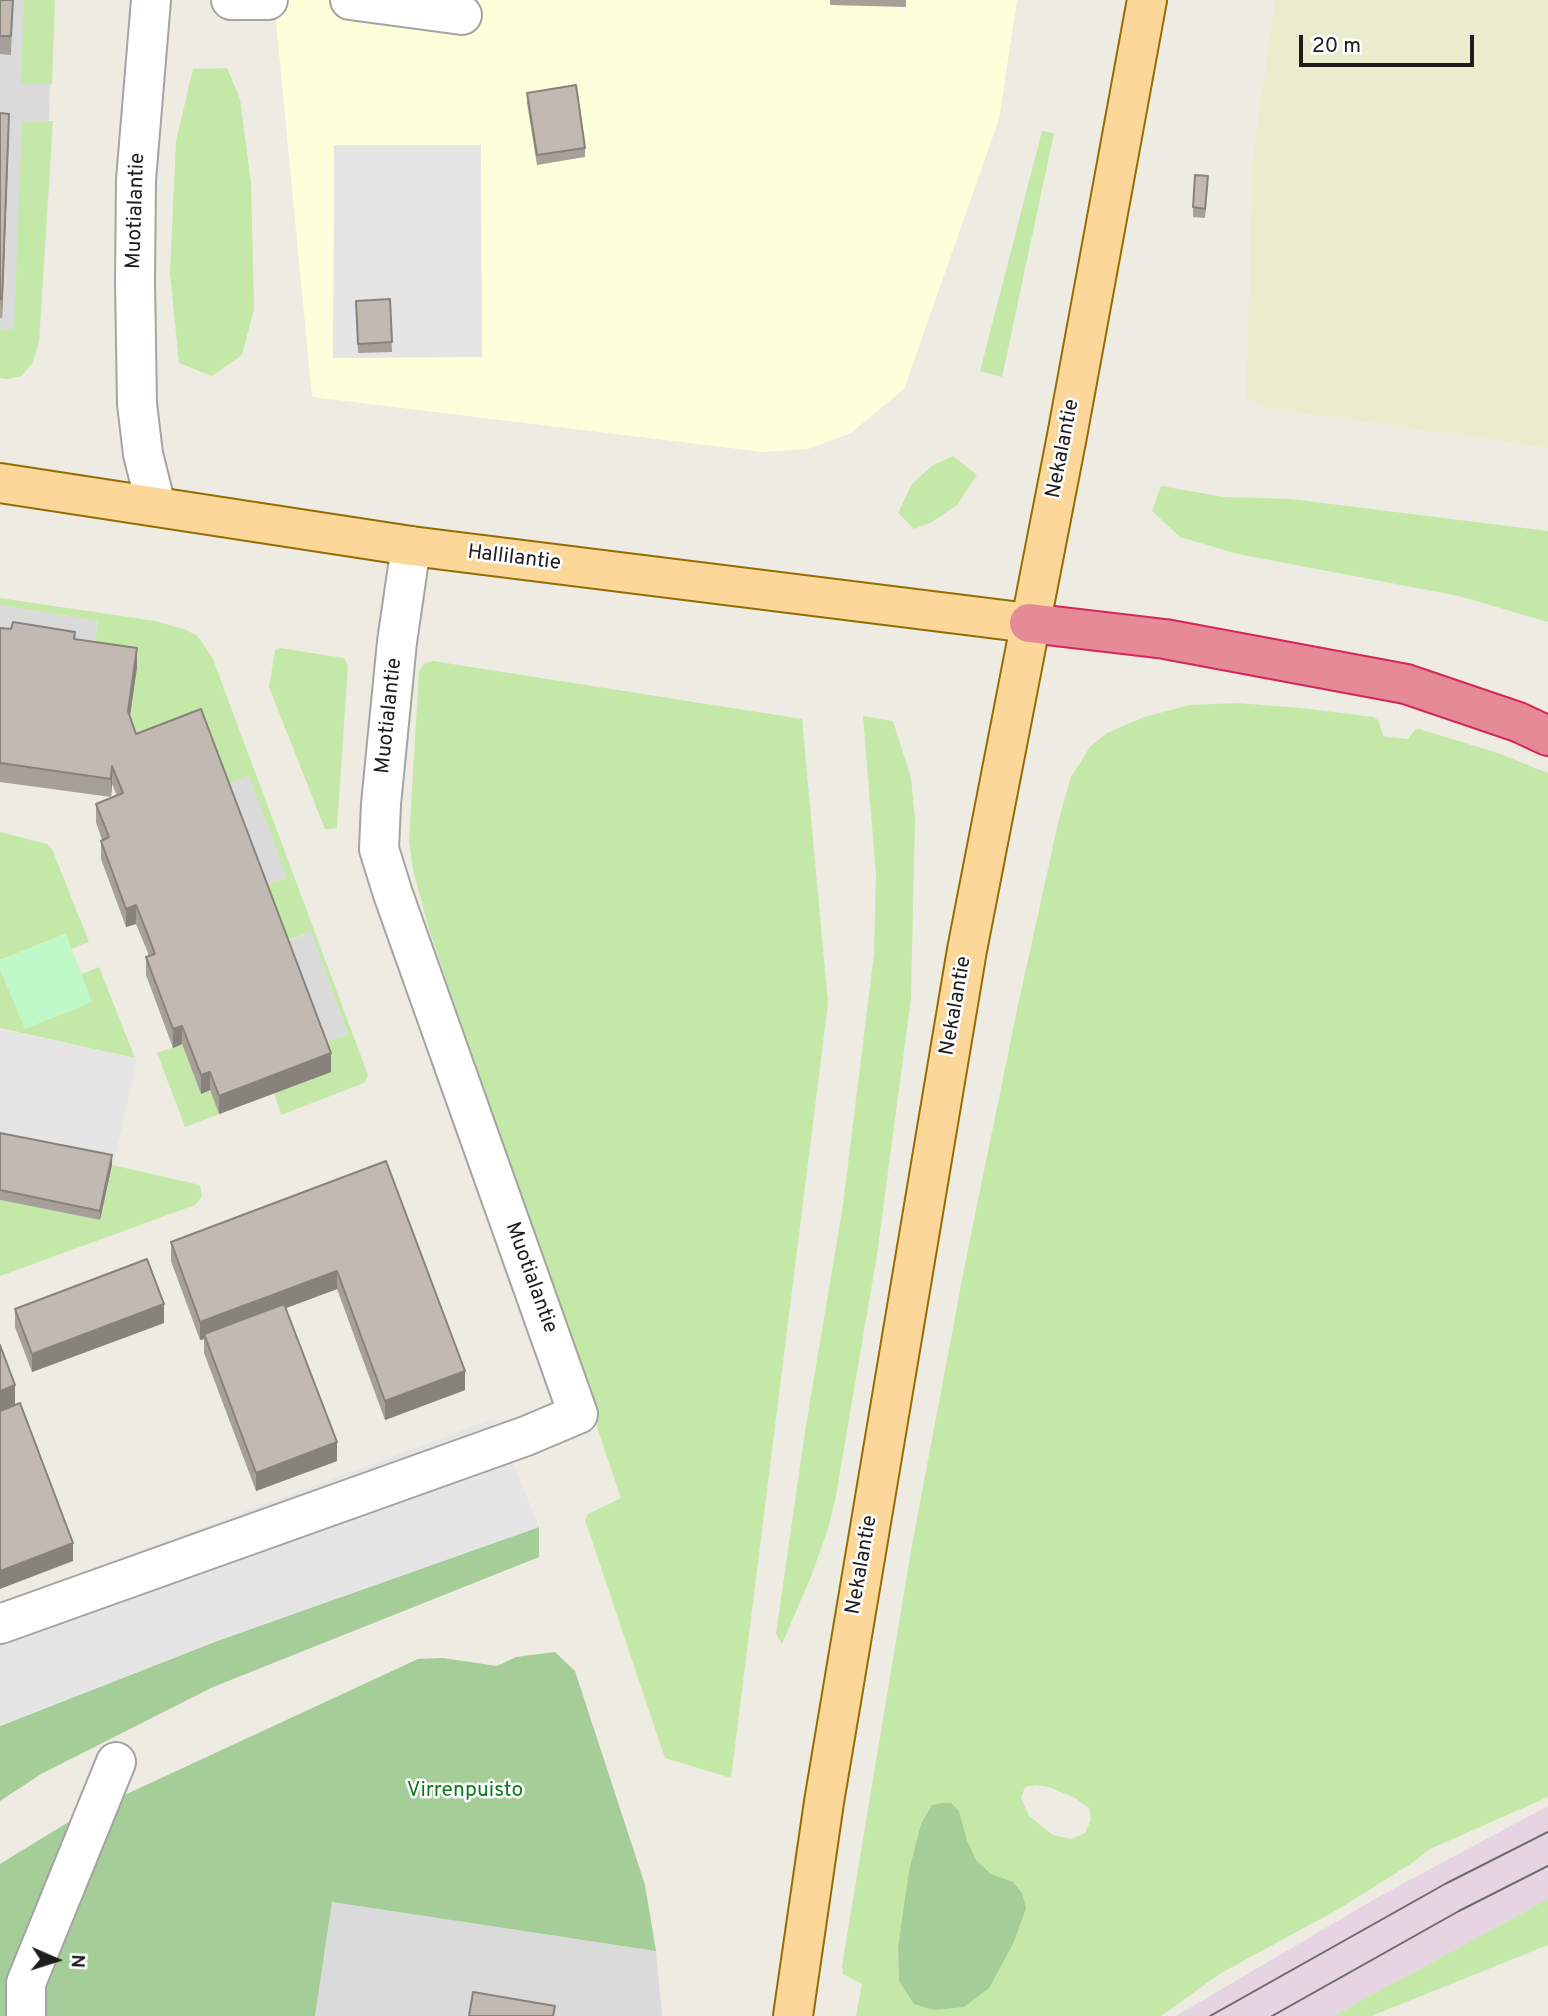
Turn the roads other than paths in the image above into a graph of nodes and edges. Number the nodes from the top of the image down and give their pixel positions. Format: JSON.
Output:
{"nodes":[{"id":1,"x":151,"y":0,"type":"edge"},
{"id":2,"x":232,"y":0,"type":"edge"},
{"id":3,"x":268,"y":0,"type":"edge"},
{"id":4,"x":350,"y":0,"type":"edge"},
{"id":5,"x":1147,"y":0,"type":"edge"},
{"id":6,"x":462,"y":15,"type":"dead end"},
{"id":7,"x":0,"y":483,"type":"edge"},
{"id":8,"x":156,"y":506,"type":"junction"},
{"id":9,"x":411,"y":546,"type":"junction"},
{"id":10,"x":1030,"y":622,"type":"junction"},
{"id":11,"x":1548,"y":736,"type":"edge"},
{"id":12,"x":0,"y":1624,"type":"edge"},
{"id":13,"x":117,"y":1762,"type":"dead end"},
{"id":14,"x":26,"y":2016,"type":"edge"},
{"id":15,"x":793,"y":2016,"type":"edge"}],
"edges":[{"from":1,"to":8,"type":"street","name":"Muotialantie"},
{"from":2,"to":3,"type":"street"},
{"from":4,"to":6,"type":"street"},
{"from":5,"to":10,"type":"main road","name":"Nekalantie"},
{"from":7,"to":8,"type":"main road","name":"Hallilantie"},
{"from":8,"to":9,"type":"main road","name":"Hallilantie"},
{"from":9,"to":10,"type":"main road","name":"Hallilantie"},
{"from":9,"to":12,"type":"street","name":"Muotialantie"},
{"from":10,"to":11,"type":"highway"},
{"from":10,"to":15,"type":"main road","name":"Nekalantie"},
{"from":13,"to":14,"type":"street"}]}
